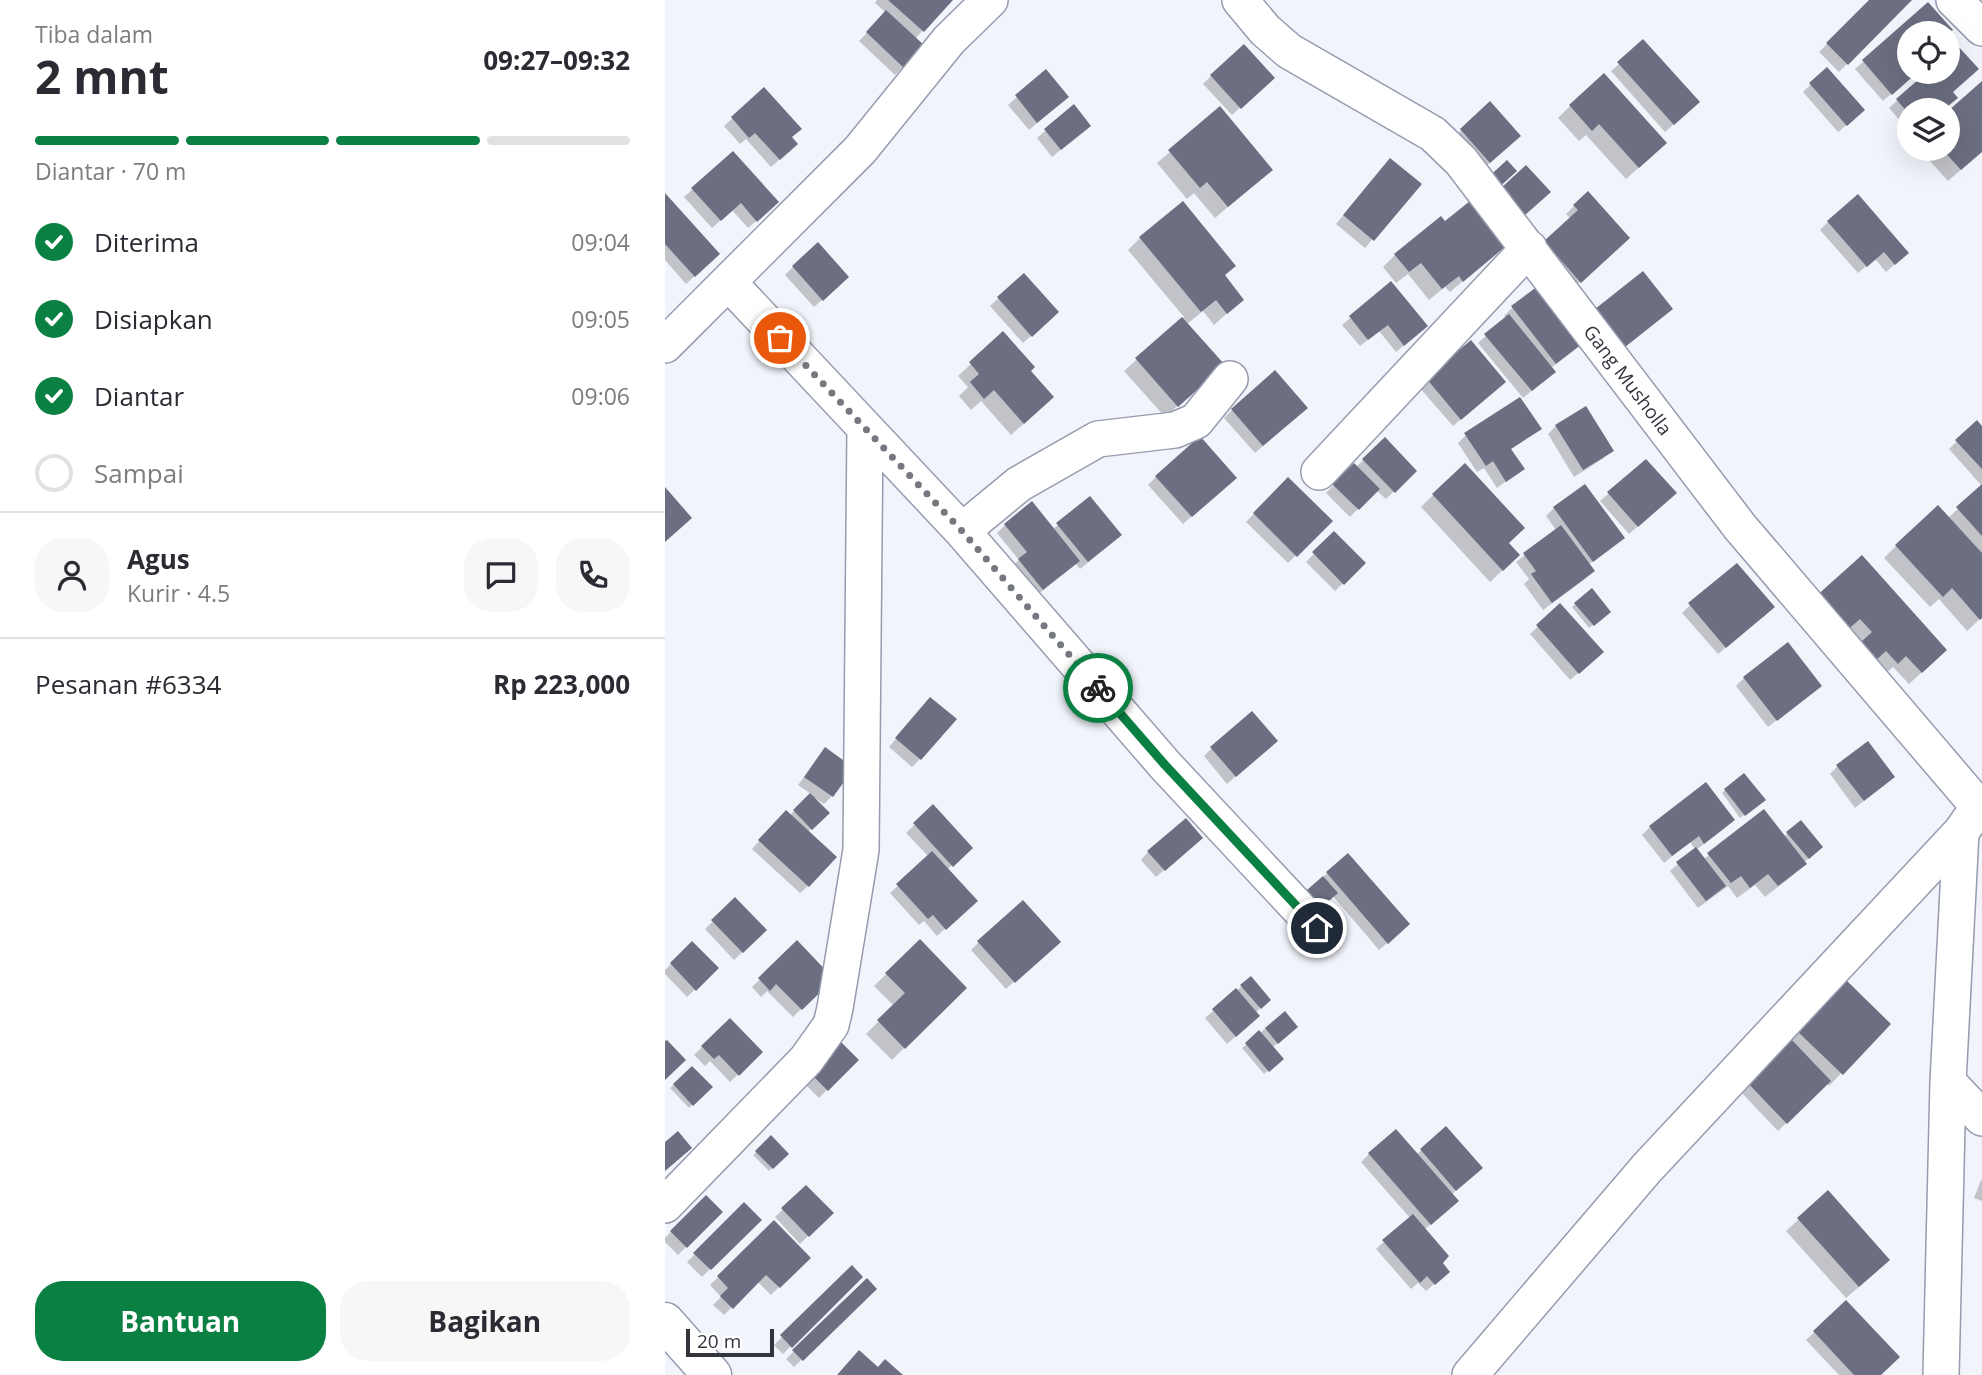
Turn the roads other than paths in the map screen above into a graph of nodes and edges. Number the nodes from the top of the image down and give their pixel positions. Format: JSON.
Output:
{"nodes":[{"id":1,"x":991,"y":0,"type":"edge"},
{"id":2,"x":1240,"y":0,"type":"edge"},
{"id":3,"x":1954,"y":0,"type":"edge"},
{"id":4,"x":1982,"y":28,"type":"edge"},
{"id":5,"x":1529,"y":248,"type":"junction"},
{"id":6,"x":729,"y":284,"type":"junction"},
{"id":7,"x":665,"y":345,"type":"edge"},
{"id":8,"x":1230,"y":379,"type":"dead end"},
{"id":9,"x":865,"y":429,"type":"junction"},
{"id":10,"x":1319,"y":472,"type":"dead end"},
{"id":11,"x":962,"y":531,"type":"junction"},
{"id":12,"x":1974,"y":813,"type":"edge"},
{"id":13,"x":1317,"y":928,"type":"dead end"},
{"id":14,"x":1948,"y":1082,"type":"junction"},
{"id":15,"x":1982,"y":1118,"type":"edge"},
{"id":16,"x":665,"y":1205,"type":"edge"},
{"id":17,"x":665,"y":1322,"type":"edge"},
{"id":18,"x":1948,"y":1368,"type":"edge"},
{"id":19,"x":706,"y":1374,"type":"edge"},
{"id":20,"x":1470,"y":1375,"type":"edge"}],
"edges":[{"from":1,"to":6,"type":"street"},
{"from":2,"to":5,"type":"street","name":"Gang Musholla"},
{"from":3,"to":4,"type":"street"},
{"from":5,"to":10,"type":"street"},
{"from":5,"to":12,"type":"street","name":"Gang Musholla"},
{"from":6,"to":7,"type":"street"},
{"from":6,"to":9,"type":"street"},
{"from":8,"to":11,"type":"street"},
{"from":9,"to":11,"type":"street"},
{"from":9,"to":16,"type":"street"},
{"from":11,"to":13,"type":"street"},
{"from":12,"to":14,"type":"street"},
{"from":12,"to":20,"type":"street"},
{"from":14,"to":15,"type":"street"},
{"from":14,"to":18,"type":"street"},
{"from":17,"to":19,"type":"street"}]}
